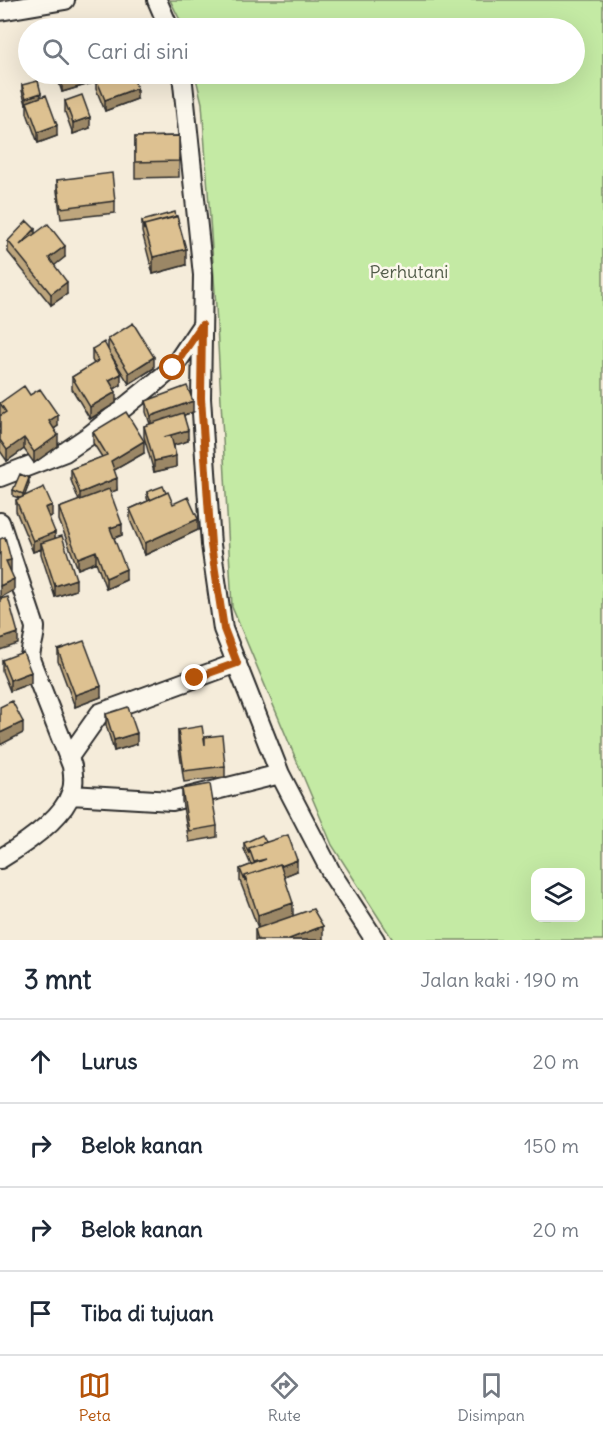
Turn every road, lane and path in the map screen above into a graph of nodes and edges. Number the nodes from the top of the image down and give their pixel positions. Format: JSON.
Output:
{"nodes":[{"id":1,"x":65,"y":0,"type":"edge"},
{"id":2,"x":157,"y":0,"type":"edge"},
{"id":3,"x":0,"y":11,"type":"edge"},
{"id":4,"x":165,"y":18,"type":"edge"},
{"id":5,"x":183,"y":84,"type":"edge"},
{"id":6,"x":202,"y":325,"type":"junction"},
{"id":7,"x":0,"y":477,"type":"edge"},
{"id":8,"x":0,"y":522,"type":"edge"},
{"id":9,"x":237,"y":663,"type":"junction"},
{"id":10,"x":69,"y":757,"type":"junction"},
{"id":11,"x":280,"y":774,"type":"junction"},
{"id":12,"x":71,"y":795,"type":"junction"},
{"id":13,"x":0,"y":859,"type":"edge"},
{"id":14,"x":375,"y":940,"type":"edge"}],
"edges":[{"from":1,"to":3,"type":"street"},
{"from":2,"to":4,"type":"street"},
{"from":5,"to":6,"type":"street"},
{"from":6,"to":7,"type":"street"},
{"from":6,"to":9,"type":"street"},
{"from":8,"to":10,"type":"street"},
{"from":9,"to":10,"type":"street"},
{"from":9,"to":11,"type":"street"},
{"from":10,"to":12,"type":"street"},
{"from":11,"to":12,"type":"street"},
{"from":11,"to":14,"type":"street"},
{"from":12,"to":13,"type":"street"}]}
